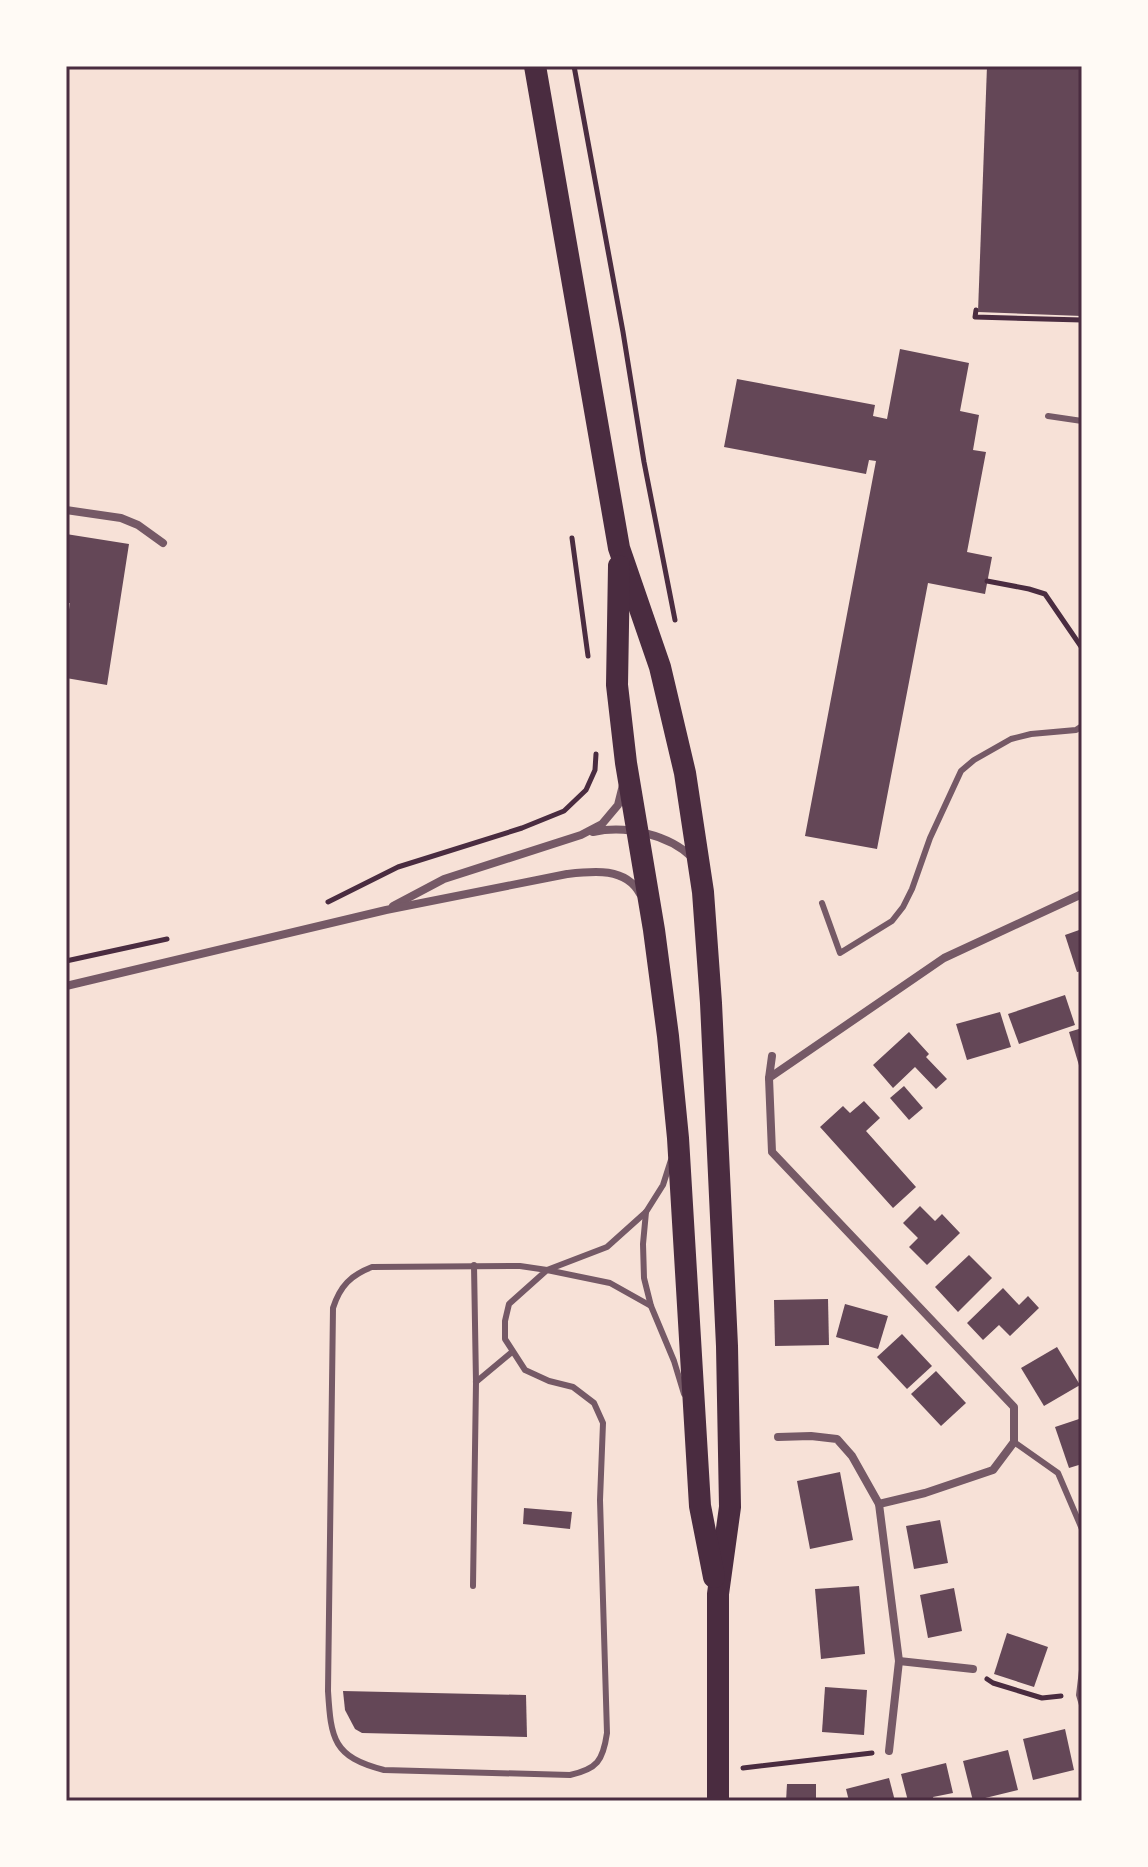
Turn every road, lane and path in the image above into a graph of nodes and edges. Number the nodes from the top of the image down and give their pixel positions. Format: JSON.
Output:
{"nodes":[{"id":1,"x":535,"y":66,"type":"edge"},
{"id":2,"x":574,"y":66,"type":"edge"},
{"id":3,"x":976,"y":310,"type":"dead end"},
{"id":4,"x":1082,"y":320,"type":"edge"},
{"id":5,"x":1048,"y":416,"type":"dead end"},
{"id":6,"x":1082,"y":421,"type":"edge"},
{"id":7,"x":66,"y":510,"type":"edge"},
{"id":8,"x":572,"y":538,"type":"dead end"},
{"id":9,"x":163,"y":543,"type":"dead end"},
{"id":10,"x":619,"y":548,"type":"junction"},
{"id":11,"x":987,"y":581,"type":"dead end"},
{"id":12,"x":676,"y":625,"type":"dead end"},
{"id":13,"x":1082,"y":648,"type":"edge"},
{"id":14,"x":590,"y":667,"type":"dead end"},
{"id":15,"x":1082,"y":726,"type":"edge"},
{"id":16,"x":597,"y":744,"type":"dead end"},
{"id":17,"x":626,"y":763,"type":"junction"},
{"id":18,"x":637,"y":832,"type":"junction"},
{"id":19,"x":581,"y":835,"type":"junction"},
{"id":20,"x":699,"y":863,"type":"junction"},
{"id":21,"x":1082,"y":894,"type":"edge"},
{"id":22,"x":327,"y":903,"type":"dead end"},
{"id":23,"x":822,"y":903,"type":"dead end"},
{"id":24,"x":386,"y":910,"type":"junction"},
{"id":25,"x":654,"y":930,"type":"junction"},
{"id":26,"x":174,"y":937,"type":"dead end"},
{"id":27,"x":66,"y":961,"type":"edge"},
{"id":28,"x":66,"y":986,"type":"edge"},
{"id":29,"x":772,"y":1056,"type":"dead end"},
{"id":30,"x":769,"y":1078,"type":"junction"},
{"id":31,"x":678,"y":1138,"type":"junction"},
{"id":32,"x":646,"y":1212,"type":"junction"},
{"id":33,"x":474,"y":1265,"type":"junction"},
{"id":34,"x":547,"y":1270,"type":"junction"},
{"id":35,"x":651,"y":1306,"type":"junction"},
{"id":36,"x":512,"y":1352,"type":"junction"},
{"id":37,"x":476,"y":1382,"type":"junction"},
{"id":38,"x":695,"y":1434,"type":"junction"},
{"id":39,"x":778,"y":1437,"type":"dead end"},
{"id":40,"x":1014,"y":1442,"type":"junction"},
{"id":41,"x":879,"y":1504,"type":"junction"},
{"id":42,"x":1082,"y":1529,"type":"edge"},
{"id":43,"x":473,"y":1586,"type":"dead end"},
{"id":44,"x":718,"y":1594,"type":"junction"},
{"id":45,"x":899,"y":1661,"type":"junction"},
{"id":46,"x":973,"y":1669,"type":"joint"},
{"id":47,"x":1082,"y":1670,"type":"edge"},
{"id":48,"x":1079,"y":1695,"type":"junction"},
{"id":49,"x":1082,"y":1705,"type":"edge"},
{"id":50,"x":889,"y":1751,"type":"joint"},
{"id":51,"x":718,"y":1771,"type":"junction"},
{"id":52,"x":718,"y":1801,"type":"edge"}],
"edges":[{"from":1,"to":10,"type":"highway"},
{"from":2,"to":12,"type":"path"},
{"from":3,"to":4,"type":"path"},
{"from":5,"to":6,"type":"lane"},
{"from":7,"to":9,"type":"street"},
{"from":8,"to":14,"type":"path"},
{"from":10,"to":17,"type":"highway"},
{"from":10,"to":20,"type":"highway"},
{"from":11,"to":13,"type":"path"},
{"from":15,"to":23,"type":"lane"},
{"from":16,"to":22,"type":"path"},
{"from":17,"to":18,"type":"highway"},
{"from":17,"to":19,"type":"street"},
{"from":18,"to":19,"type":"street"},
{"from":18,"to":20,"type":"street"},
{"from":18,"to":25,"type":"highway"},
{"from":19,"to":24,"type":"street"},
{"from":20,"to":44,"type":"highway"},
{"from":21,"to":30,"type":"street"},
{"from":24,"to":25,"type":"street"},
{"from":24,"to":28,"type":"street"},
{"from":25,"to":31,"type":"highway"},
{"from":26,"to":27,"type":"path"},
{"from":29,"to":30,"type":"street"},
{"from":30,"to":40,"type":"street"},
{"from":31,"to":32,"type":"lane"},
{"from":31,"to":38,"type":"highway"},
{"from":32,"to":34,"type":"lane"},
{"from":32,"to":35,"type":"lane"},
{"from":33,"to":34,"type":"lane"},
{"from":33,"to":36,"type":"lane"},
{"from":33,"to":37,"type":"lane"},
{"from":34,"to":35,"type":"lane"},
{"from":34,"to":36,"type":"lane"},
{"from":35,"to":38,"type":"lane"},
{"from":36,"to":37,"type":"lane"},
{"from":37,"to":43,"type":"lane"},
{"from":38,"to":44,"type":"highway"},
{"from":39,"to":41,"type":"street"},
{"from":40,"to":41,"type":"street"},
{"from":40,"to":42,"type":"lane"},
{"from":41,"to":45,"type":"street"},
{"from":44,"to":51,"type":"highway"},
{"from":45,"to":46,"type":"street"},
{"from":45,"to":50,"type":"street"},
{"from":46,"to":48,"type":"path"},
{"from":47,"to":48,"type":"lane"},
{"from":48,"to":49,"type":"lane"},
{"from":50,"to":51,"type":"path"},
{"from":51,"to":52,"type":"highway"}]}
